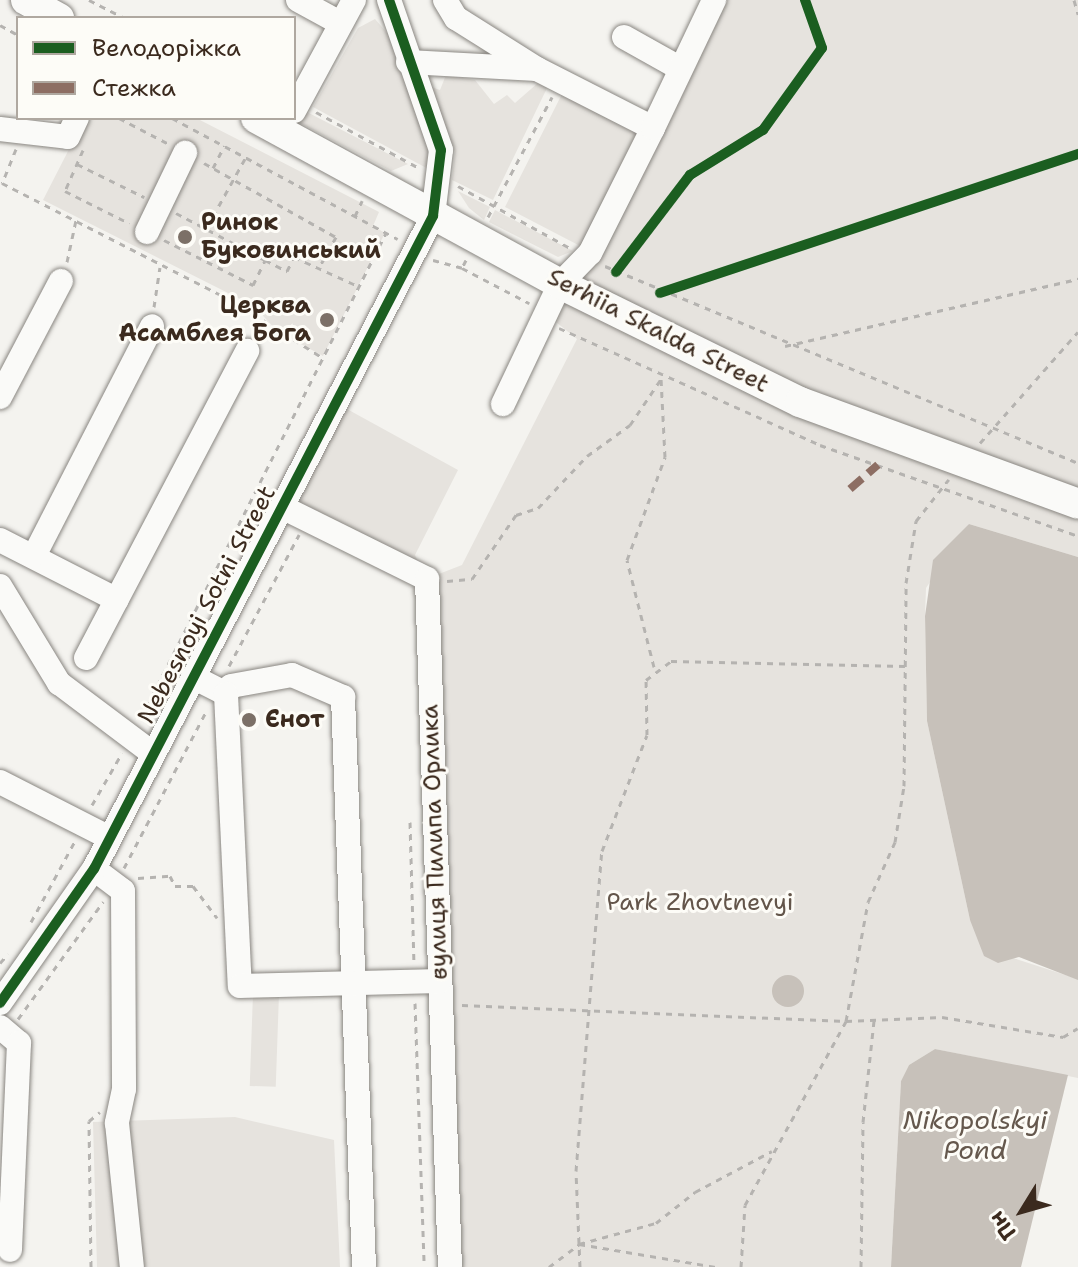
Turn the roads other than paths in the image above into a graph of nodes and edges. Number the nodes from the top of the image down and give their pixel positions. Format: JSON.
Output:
{"nodes":[{"id":1,"x":26,"y":0,"type":"edge"},
{"id":2,"x":298,"y":0,"type":"edge"},
{"id":3,"x":354,"y":0,"type":"edge"},
{"id":4,"x":389,"y":0,"type":"edge"},
{"id":5,"x":445,"y":0,"type":"edge"},
{"id":6,"x":714,"y":0,"type":"edge"},
{"id":7,"x":55,"y":16,"type":"edge"},
{"id":8,"x":340,"y":23,"type":"junction"},
{"id":9,"x":624,"y":37,"type":"dead end"},
{"id":10,"x":408,"y":62,"type":"junction"},
{"id":11,"x":537,"y":69,"type":"junction"},
{"id":12,"x":681,"y":69,"type":"junction"},
{"id":13,"x":296,"y":107,"type":"edge"},
{"id":14,"x":76,"y":120,"type":"edge"},
{"id":15,"x":289,"y":120,"type":"edge"},
{"id":16,"x":653,"y":128,"type":"junction"},
{"id":17,"x":12,"y":131,"type":"edge"},
{"id":18,"x":185,"y":153,"type":"road end"},
{"id":19,"x":433,"y":216,"type":"junction"},
{"id":20,"x":147,"y":232,"type":"road end"},
{"id":21,"x":61,"y":281,"type":"road end"},
{"id":22,"x":560,"y":284,"type":"junction"},
{"id":23,"x":152,"y":326,"type":"road end"},
{"id":24,"x":247,"y":351,"type":"dead end"},
{"id":25,"x":0,"y":397,"type":"edge"},
{"id":26,"x":503,"y":404,"type":"dead end"},
{"id":27,"x":1078,"y":504,"type":"edge"},
{"id":28,"x":282,"y":507,"type":"junction"},
{"id":29,"x":0,"y":540,"type":"edge"},
{"id":30,"x":35,"y":554,"type":"junction"},
{"id":31,"x":0,"y":586,"type":"edge"},
{"id":32,"x":117,"y":600,"type":"junction"},
{"id":33,"x":86,"y":658,"type":"dead end"},
{"id":34,"x":193,"y":677,"type":"junction"},
{"id":35,"x":226,"y":694,"type":"junction"},
{"id":36,"x":151,"y":752,"type":"junction"},
{"id":37,"x":0,"y":782,"type":"edge"},
{"id":38,"x":110,"y":838,"type":"junction"},
{"id":39,"x":94,"y":869,"type":"junction"},
{"id":40,"x":352,"y":984,"type":"junction"},
{"id":41,"x":440,"y":993,"type":"junction"},
{"id":42,"x":0,"y":1003,"type":"edge"},
{"id":43,"x":0,"y":1027,"type":"edge"},
{"id":44,"x":10,"y":1250,"type":"dead end"},
{"id":45,"x":132,"y":1267,"type":"edge"},
{"id":46,"x":364,"y":1267,"type":"edge"},
{"id":47,"x":450,"y":1267,"type":"edge"}],
"edges":[{"from":1,"to":7,"type":"main road"},
{"from":2,"to":8,"type":"street"},
{"from":3,"to":8,"type":"street"},
{"from":4,"to":10,"type":"street"},
{"from":5,"to":11,"type":"street"},
{"from":6,"to":12,"type":"street"},
{"from":8,"to":13,"type":"street"},
{"from":9,"to":12,"type":"street"},
{"from":10,"to":11,"type":"street"},
{"from":10,"to":19,"type":"street"},
{"from":11,"to":16,"type":"street"},
{"from":12,"to":16,"type":"street"},
{"from":14,"to":17,"type":"street"},
{"from":15,"to":19,"type":"main road","name":"Serhiia Skalda Street"},
{"from":16,"to":22,"type":"street"},
{"from":18,"to":20,"type":"street"},
{"from":19,"to":22,"type":"main road","name":"Serhiia Skalda Street"},
{"from":19,"to":28,"type":"street","name":"Nebesnoyi Sotni Street"},
{"from":21,"to":25,"type":"street"},
{"from":22,"to":26,"type":"street"},
{"from":22,"to":27,"type":"main road","name":"Serhiia Skalda Street"},
{"from":23,"to":30,"type":"street"},
{"from":24,"to":32,"type":"street"},
{"from":28,"to":34,"type":"street","name":"Nebesnoyi Sotni Street"},
{"from":28,"to":41,"type":"street","name":"вулиця Пилипа Орлика"},
{"from":29,"to":30,"type":"street"},
{"from":30,"to":32,"type":"street"},
{"from":31,"to":36,"type":"street"},
{"from":32,"to":33,"type":"street"},
{"from":34,"to":35,"type":"street"},
{"from":34,"to":36,"type":"street","name":"Nebesnoyi Sotni Street"},
{"from":35,"to":40,"type":"street"},
{"from":35,"to":40,"type":"street"},
{"from":36,"to":38,"type":"street","name":"Nebesnoyi Sotni Street"},
{"from":37,"to":38,"type":"street"},
{"from":38,"to":39,"type":"street","name":"Nebesnoyi Sotni Street"},
{"from":39,"to":42,"type":"street","name":"Nebesnoyi Sotni Street"},
{"from":39,"to":45,"type":"street"},
{"from":40,"to":41,"type":"street"},
{"from":40,"to":46,"type":"street"},
{"from":41,"to":47,"type":"street","name":"вулиця Пилипа Орлика"},
{"from":43,"to":44,"type":"street"}]}
